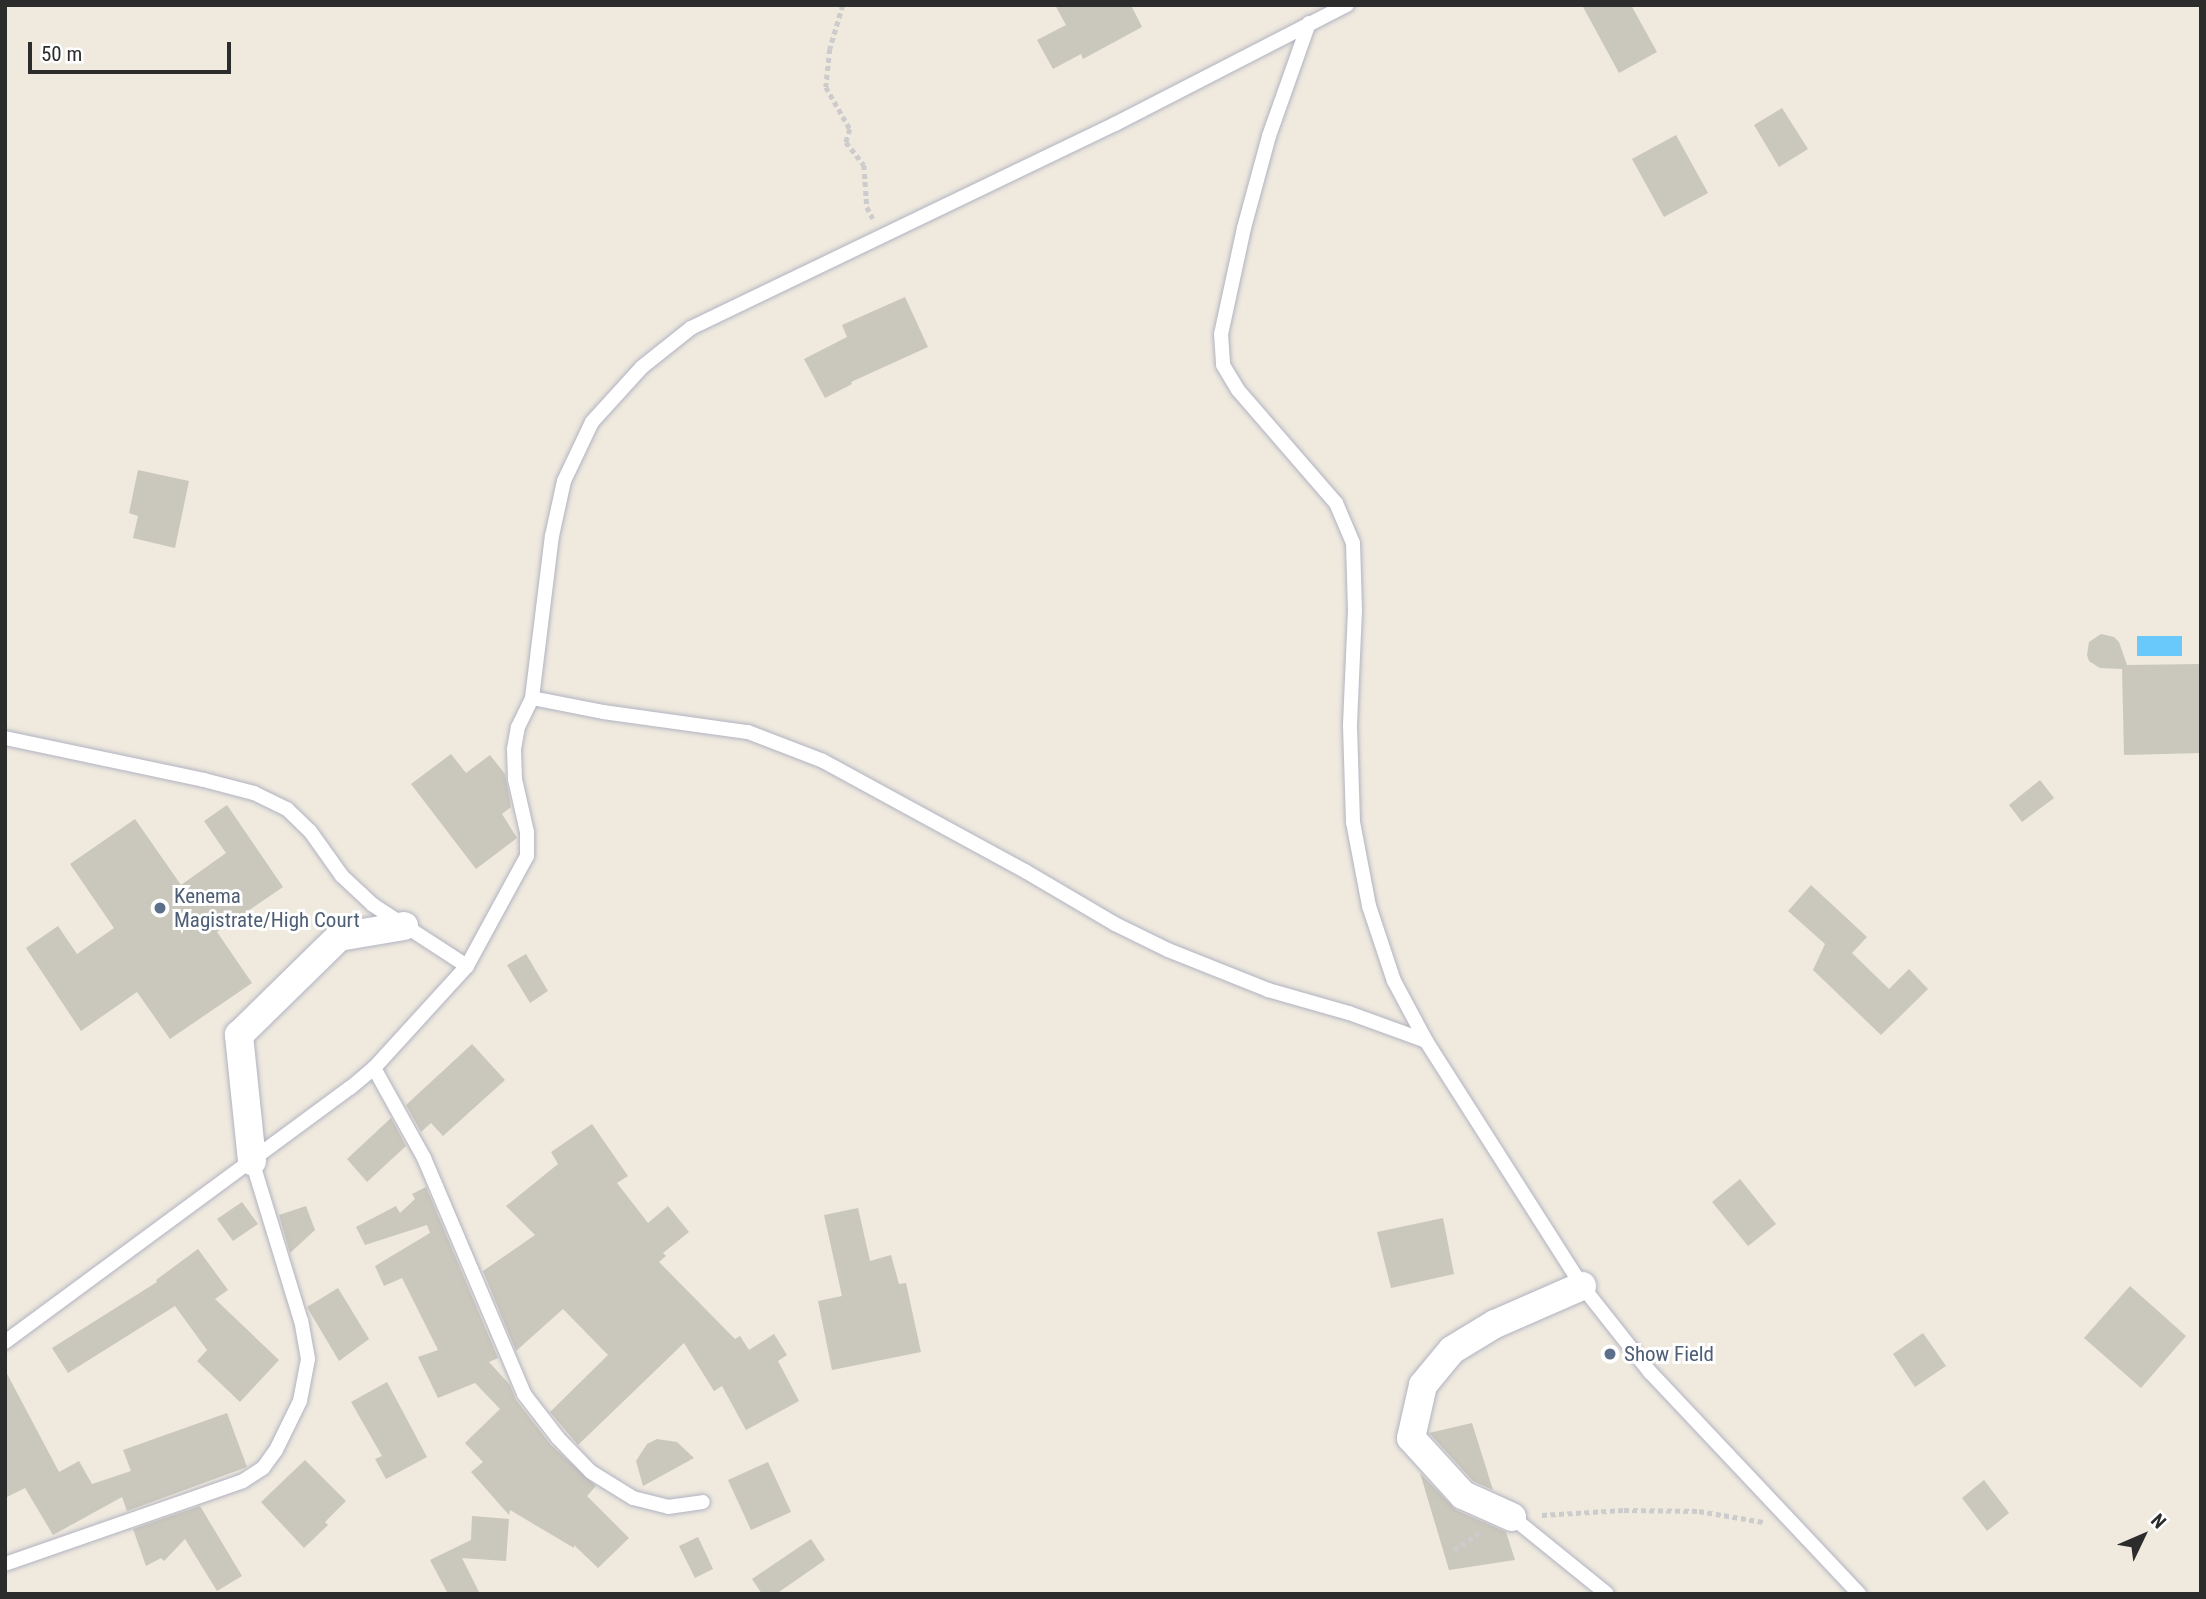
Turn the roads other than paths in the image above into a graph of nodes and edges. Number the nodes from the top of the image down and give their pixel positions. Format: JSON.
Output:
{"nodes":[{"id":1,"x":1347,"y":5,"type":"edge"},
{"id":2,"x":1309,"y":23,"type":"junction"},
{"id":3,"x":533,"y":698,"type":"junction"},
{"id":4,"x":5,"y":738,"type":"edge"},
{"id":5,"x":404,"y":926,"type":"junction"},
{"id":6,"x":467,"y":966,"type":"junction"},
{"id":7,"x":1426,"y":1041,"type":"junction"},
{"id":8,"x":374,"y":1068,"type":"junction"},
{"id":9,"x":252,"y":1161,"type":"junction"},
{"id":10,"x":1582,"y":1286,"type":"junction"},
{"id":11,"x":5,"y":1342,"type":"edge"},
{"id":12,"x":703,"y":1502,"type":"dead end"},
{"id":13,"x":1512,"y":1517,"type":"joint"},
{"id":14,"x":5,"y":1564,"type":"edge"},
{"id":15,"x":1607,"y":1594,"type":"edge"},
{"id":16,"x":1859,"y":1594,"type":"edge"}],
"edges":[{"from":1,"to":2,"type":"lane"},
{"from":2,"to":3,"type":"lane"},
{"from":2,"to":7,"type":"lane"},
{"from":3,"to":6,"type":"lane"},
{"from":3,"to":7,"type":"lane"},
{"from":4,"to":5,"type":"lane"},
{"from":5,"to":6,"type":"lane"},
{"from":5,"to":9,"type":"street"},
{"from":6,"to":8,"type":"lane"},
{"from":7,"to":10,"type":"lane"},
{"from":8,"to":9,"type":"lane"},
{"from":8,"to":12,"type":"lane"},
{"from":9,"to":11,"type":"lane"},
{"from":9,"to":14,"type":"lane"},
{"from":10,"to":13,"type":"street"},
{"from":10,"to":16,"type":"lane"},
{"from":13,"to":15,"type":"lane"}]}
